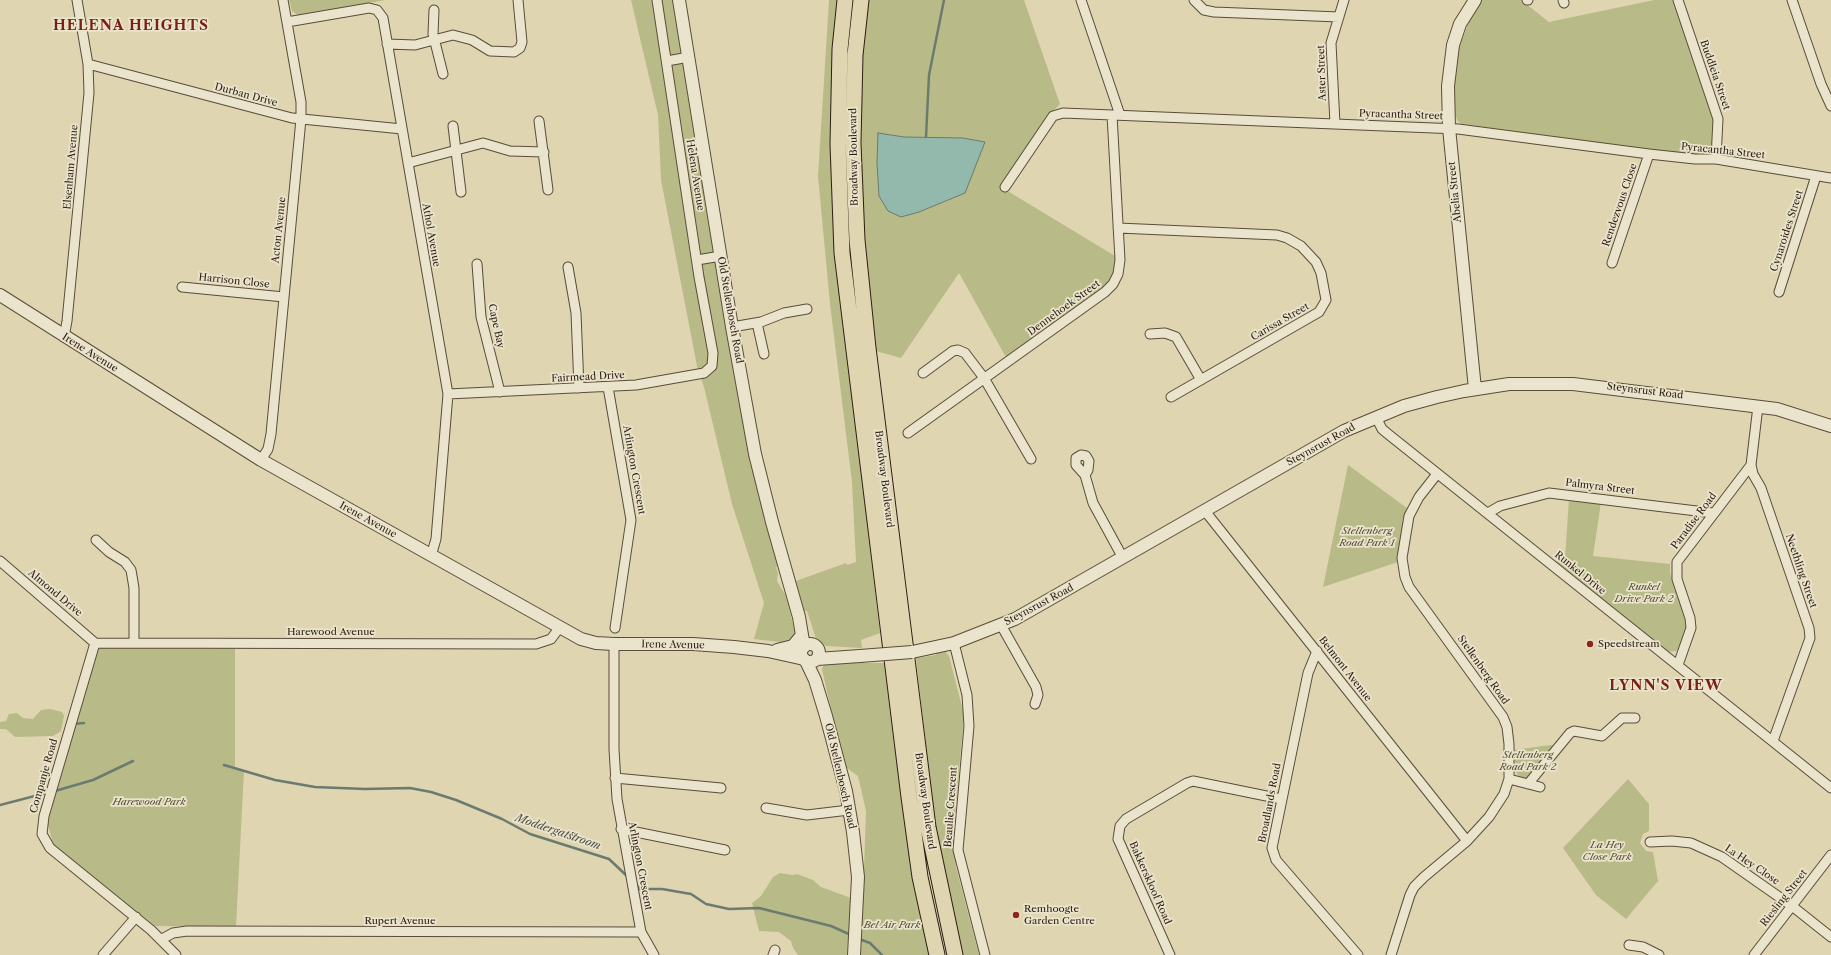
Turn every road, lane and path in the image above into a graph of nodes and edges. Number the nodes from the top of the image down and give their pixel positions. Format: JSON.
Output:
{"nodes":[{"id":1,"x":77,"y":0,"type":"edge"},
{"id":2,"x":283,"y":0,"type":"edge"},
{"id":3,"x":518,"y":0,"type":"edge"},
{"id":4,"x":657,"y":0,"type":"edge"},
{"id":5,"x":679,"y":0,"type":"edge"},
{"id":6,"x":845,"y":0,"type":"edge"},
{"id":7,"x":861,"y":0,"type":"edge"},
{"id":8,"x":1081,"y":0,"type":"edge"},
{"id":9,"x":1194,"y":0,"type":"edge"},
{"id":10,"x":1344,"y":0,"type":"edge"},
{"id":11,"x":1475,"y":0,"type":"edge"},
{"id":12,"x":1678,"y":0,"type":"edge"},
{"id":13,"x":1792,"y":0,"type":"edge"},
{"id":14,"x":434,"y":10,"type":"dead end"},
{"id":15,"x":1339,"y":16,"type":"junction"},
{"id":16,"x":287,"y":22,"type":"junction"},
{"id":17,"x":434,"y":39,"type":"junction"},
{"id":18,"x":387,"y":44,"type":"junction"},
{"id":19,"x":689,"y":57,"type":"junction"},
{"id":20,"x":667,"y":62,"type":"junction"},
{"id":21,"x":88,"y":64,"type":"junction"},
{"id":22,"x":442,"y":74,"type":"dead end"},
{"id":23,"x":1831,"y":106,"type":"edge"},
{"id":24,"x":1116,"y":115,"type":"junction"},
{"id":25,"x":301,"y":119,"type":"junction"},
{"id":26,"x":539,"y":121,"type":"dead end"},
{"id":27,"x":1335,"y":124,"type":"junction"},
{"id":28,"x":453,"y":126,"type":"dead end"},
{"id":29,"x":1449,"y":128,"type":"junction"},
{"id":30,"x":402,"y":129,"type":"junction"},
{"id":31,"x":454,"y":150,"type":"junction"},
{"id":32,"x":544,"y":152,"type":"junction"},
{"id":33,"x":1649,"y":154,"type":"junction"},
{"id":34,"x":1716,"y":159,"type":"junction"},
{"id":35,"x":408,"y":163,"type":"junction"},
{"id":36,"x":1816,"y":176,"type":"junction"},
{"id":37,"x":1831,"y":178,"type":"edge"},
{"id":38,"x":1005,"y":187,"type":"dead end"},
{"id":39,"x":548,"y":190,"type":"dead end"},
{"id":40,"x":461,"y":192,"type":"dead end"},
{"id":41,"x":1118,"y":228,"type":"junction"},
{"id":42,"x":721,"y":256,"type":"junction"},
{"id":43,"x":698,"y":260,"type":"junction"},
{"id":44,"x":1612,"y":262,"type":"dead end"},
{"id":45,"x":477,"y":264,"type":"dead end"},
{"id":46,"x":568,"y":267,"type":"dead end"},
{"id":47,"x":182,"y":287,"type":"dead end"},
{"id":48,"x":1779,"y":292,"type":"dead end"},
{"id":49,"x":0,"y":295,"type":"edge"},
{"id":50,"x":284,"y":297,"type":"junction"},
{"id":51,"x":807,"y":309,"type":"dead end"},
{"id":52,"x":757,"y":323,"type":"junction"},
{"id":53,"x":732,"y":328,"type":"junction"},
{"id":54,"x":1150,"y":334,"type":"dead end"},
{"id":55,"x":64,"y":336,"type":"junction"},
{"id":56,"x":713,"y":353,"type":"joint"},
{"id":57,"x":764,"y":354,"type":"dead end"},
{"id":58,"x":923,"y":373,"type":"dead end"},
{"id":59,"x":984,"y":378,"type":"junction"},
{"id":60,"x":1201,"y":380,"type":"junction"},
{"id":61,"x":608,"y":387,"type":"junction"},
{"id":62,"x":579,"y":388,"type":"junction"},
{"id":63,"x":1475,"y":389,"type":"junction"},
{"id":64,"x":500,"y":392,"type":"junction"},
{"id":65,"x":448,"y":394,"type":"junction"},
{"id":66,"x":1171,"y":397,"type":"dead end"},
{"id":67,"x":1758,"y":406,"type":"junction"},
{"id":68,"x":1376,"y":417,"type":"junction"},
{"id":69,"x":1831,"y":426,"type":"edge"},
{"id":70,"x":908,"y":433,"type":"dead end"},
{"id":71,"x":1031,"y":458,"type":"dead end"},
{"id":72,"x":261,"y":460,"type":"junction"},
{"id":73,"x":1751,"y":465,"type":"junction"},
{"id":74,"x":1437,"y":474,"type":"junction"},
{"id":75,"x":1084,"y":475,"type":"dead end"},
{"id":76,"x":1205,"y":511,"type":"junction"},
{"id":77,"x":1488,"y":513,"type":"junction"},
{"id":78,"x":1713,"y":513,"type":"junction"},
{"id":79,"x":96,"y":540,"type":"dead end"},
{"id":80,"x":431,"y":556,"type":"junction"},
{"id":81,"x":1123,"y":558,"type":"junction"},
{"id":82,"x":0,"y":561,"type":"edge"},
{"id":83,"x":1001,"y":625,"type":"junction"},
{"id":84,"x":560,"y":627,"type":"junction"},
{"id":85,"x":615,"y":628,"type":"dead end"},
{"id":86,"x":95,"y":643,"type":"junction"},
{"id":87,"x":134,"y":643,"type":"junction"},
{"id":88,"x":614,"y":644,"type":"junction"},
{"id":89,"x":948,"y":645,"type":"junction"},
{"id":90,"x":772,"y":650,"type":"junction"},
{"id":91,"x":809,"y":651,"type":"junction"},
{"id":92,"x":1317,"y":651,"type":"junction"},
{"id":93,"x":790,"y":655,"type":"junction"},
{"id":94,"x":1678,"y":665,"type":"junction"},
{"id":95,"x":820,"y":698,"type":"junction"},
{"id":96,"x":1035,"y":704,"type":"dead end"},
{"id":97,"x":826,"y":716,"type":"junction"},
{"id":98,"x":1635,"y":718,"type":"dead end"},
{"id":99,"x":1773,"y":741,"type":"junction"},
{"id":100,"x":615,"y":778,"type":"junction"},
{"id":101,"x":1509,"y":779,"type":"junction"},
{"id":102,"x":1528,"y":784,"type":"junction"},
{"id":103,"x":1540,"y":787,"type":"dead end"},
{"id":104,"x":721,"y":788,"type":"dead end"},
{"id":105,"x":1831,"y":788,"type":"edge"},
{"id":106,"x":1281,"y":799,"type":"junction"},
{"id":107,"x":766,"y":808,"type":"dead end"},
{"id":108,"x":849,"y":810,"type":"junction"},
{"id":109,"x":621,"y":829,"type":"junction"},
{"id":110,"x":1467,"y":841,"type":"junction"},
{"id":111,"x":1650,"y":842,"type":"dead end"},
{"id":112,"x":725,"y":850,"type":"dead end"},
{"id":113,"x":1831,"y":855,"type":"edge"},
{"id":114,"x":1792,"y":906,"type":"junction"},
{"id":115,"x":136,"y":917,"type":"junction"},
{"id":116,"x":641,"y":932,"type":"junction"},
{"id":117,"x":1831,"y":937,"type":"edge"},
{"id":118,"x":162,"y":940,"type":"junction"},
{"id":119,"x":1629,"y":945,"type":"dead end"},
{"id":120,"x":103,"y":955,"type":"edge"},
{"id":121,"x":176,"y":955,"type":"edge"},
{"id":122,"x":654,"y":955,"type":"edge"},
{"id":123,"x":854,"y":955,"type":"edge"},
{"id":124,"x":937,"y":955,"type":"edge"},
{"id":125,"x":955,"y":955,"type":"edge"},
{"id":126,"x":985,"y":955,"type":"edge"},
{"id":127,"x":1170,"y":955,"type":"edge"},
{"id":128,"x":1358,"y":955,"type":"edge"},
{"id":129,"x":1391,"y":955,"type":"edge"},
{"id":130,"x":1659,"y":955,"type":"edge"},
{"id":131,"x":1754,"y":955,"type":"edge"}],
"edges":[{"from":1,"to":21,"type":"street","name":"Elsenham Avenue"},
{"from":2,"to":16,"type":"street","name":"Acton Avenue"},
{"from":3,"to":17,"type":"street"},
{"from":4,"to":20,"type":"street","name":"Helena Avenue"},
{"from":5,"to":19,"type":"street","name":"Old Stellenbosch Road"},
{"from":6,"to":124,"type":"main road","name":"Broadway Boulevard"},
{"from":7,"to":125,"type":"main road","name":"Broadway Boulevard"},
{"from":8,"to":24,"type":"street"},
{"from":9,"to":15,"type":"street"},
{"from":10,"to":15,"type":"street","name":"Aster Street"},
{"from":11,"to":29,"type":"street","name":"Abelia Street"},
{"from":12,"to":34,"type":"street","name":"Buddleia Street"},
{"from":13,"to":23,"type":"street"},
{"from":14,"to":17,"type":"street"},
{"from":15,"to":27,"type":"street","name":"Aster Street"},
{"from":16,"to":18,"type":"street","name":"Athol Avenue"},
{"from":16,"to":25,"type":"street","name":"Acton Avenue"},
{"from":17,"to":18,"type":"street"},
{"from":17,"to":22,"type":"street"},
{"from":18,"to":30,"type":"street","name":"Athol Avenue"},
{"from":19,"to":20,"type":"street"},
{"from":19,"to":42,"type":"street","name":"Old Stellenbosch Road"},
{"from":20,"to":43,"type":"street","name":"Helena Avenue"},
{"from":21,"to":25,"type":"street","name":"Durban Drive"},
{"from":21,"to":55,"type":"street","name":"Elsenham Avenue"},
{"from":24,"to":27,"type":"street","name":"Pyracantha Street"},
{"from":24,"to":38,"type":"street","name":"Pyracantha Street"},
{"from":24,"to":41,"type":"street","name":"Dennehoek Street"},
{"from":25,"to":30,"type":"street","name":"Durban Drive"},
{"from":25,"to":50,"type":"street","name":"Acton Avenue"},
{"from":26,"to":32,"type":"street"},
{"from":27,"to":29,"type":"street","name":"Pyracantha Street"},
{"from":28,"to":31,"type":"street"},
{"from":29,"to":33,"type":"street","name":"Pyracantha Street"},
{"from":29,"to":63,"type":"street","name":"Abelia Street"},
{"from":30,"to":35,"type":"street","name":"Athol Avenue"},
{"from":31,"to":32,"type":"street"},
{"from":31,"to":35,"type":"street"},
{"from":31,"to":40,"type":"street"},
{"from":32,"to":39,"type":"street"},
{"from":33,"to":34,"type":"street","name":"Pyracantha Street"},
{"from":33,"to":44,"type":"street","name":"Rendezvous Close"},
{"from":34,"to":36,"type":"street","name":"Pyracantha Street"},
{"from":35,"to":65,"type":"street","name":"Athol Avenue"},
{"from":36,"to":37,"type":"street","name":"Pyracantha Street"},
{"from":36,"to":48,"type":"street","name":"Cynaroides Street"},
{"from":41,"to":59,"type":"street","name":"Dennehoek Street"},
{"from":41,"to":60,"type":"street","name":"Carissa Street"},
{"from":42,"to":43,"type":"street"},
{"from":42,"to":53,"type":"street","name":"Old Stellenbosch Road"},
{"from":43,"to":56,"type":"street","name":"Helena Avenue"},
{"from":45,"to":64,"type":"street","name":"Cape Bay"},
{"from":46,"to":62,"type":"street"},
{"from":47,"to":50,"type":"street","name":"Harrison Close"},
{"from":49,"to":55,"type":"street","name":"Irene Avenue"},
{"from":50,"to":72,"type":"street","name":"Acton Avenue"},
{"from":51,"to":52,"type":"street"},
{"from":52,"to":53,"type":"street"},
{"from":52,"to":57,"type":"street"},
{"from":53,"to":91,"type":"street","name":"Old Stellenbosch Road"},
{"from":54,"to":60,"type":"street"},
{"from":55,"to":72,"type":"street","name":"Irene Avenue"},
{"from":56,"to":61,"type":"street","name":"Fairmead Drive"},
{"from":58,"to":59,"type":"street"},
{"from":59,"to":70,"type":"street","name":"Dennehoek Street"},
{"from":59,"to":71,"type":"street"},
{"from":60,"to":66,"type":"street","name":"Carissa Street"},
{"from":61,"to":62,"type":"street","name":"Fairmead Drive"},
{"from":61,"to":85,"type":"street","name":"Arlington Crescent"},
{"from":62,"to":64,"type":"street","name":"Fairmead Drive"},
{"from":63,"to":67,"type":"street","name":"Steynsrust Road"},
{"from":63,"to":68,"type":"street","name":"Steynsrust Road"},
{"from":64,"to":65,"type":"street","name":"Fairmead Drive"},
{"from":65,"to":80,"type":"street","name":"Athol Avenue"},
{"from":67,"to":69,"type":"street","name":"Steynsrust Road"},
{"from":67,"to":73,"type":"street"},
{"from":68,"to":74,"type":"street","name":"Runkel Drive"},
{"from":68,"to":76,"type":"street","name":"Steynsrust Road"},
{"from":72,"to":80,"type":"street","name":"Irene Avenue"},
{"from":73,"to":78,"type":"street","name":"Paradise Road"},
{"from":73,"to":99,"type":"street","name":"Neethling Street"},
{"from":74,"to":77,"type":"street","name":"Runkel Drive"},
{"from":74,"to":101,"type":"street","name":"Stellenberg Road"},
{"from":75,"to":81,"type":"street"},
{"from":76,"to":81,"type":"street","name":"Steynsrust Road"},
{"from":76,"to":92,"type":"street","name":"Belmont Avenue"},
{"from":77,"to":78,"type":"street","name":"Palmyra Street"},
{"from":77,"to":94,"type":"street","name":"Runkel Drive"},
{"from":78,"to":94,"type":"street","name":"Paradise Road"},
{"from":79,"to":87,"type":"street"},
{"from":80,"to":84,"type":"street","name":"Irene Avenue"},
{"from":81,"to":83,"type":"street","name":"Steynsrust Road"},
{"from":82,"to":86,"type":"street","name":"Almond Drive"},
{"from":83,"to":89,"type":"street","name":"Steynsrust Road"},
{"from":83,"to":96,"type":"street"},
{"from":84,"to":87,"type":"street","name":"Harewood Avenue"},
{"from":84,"to":88,"type":"street","name":"Irene Avenue"},
{"from":86,"to":87,"type":"street","name":"Harewood Avenue"},
{"from":86,"to":115,"type":"street","name":"Companje Road"},
{"from":88,"to":90,"type":"street","name":"Irene Avenue"},
{"from":88,"to":100,"type":"street","name":"Arlington Crescent"},
{"from":89,"to":91,"type":"street","name":"Steynsrust Road","bridge":true},
{"from":89,"to":126,"type":"street","name":"Beaulie Crescent"},
{"from":90,"to":91,"type":"street","name":"Irene Avenue"},
{"from":90,"to":93,"type":"street","name":"Irene Avenue"},
{"from":91,"to":93,"type":"street","name":"Irene Avenue"},
{"from":91,"to":95,"type":"street","name":"Old Stellenbosch Road"},
{"from":91,"to":97,"type":"street","name":"Old Stellenbosch Road"},
{"from":92,"to":106,"type":"street","name":"Broadlands Road"},
{"from":92,"to":110,"type":"street","name":"Belmont Avenue"},
{"from":93,"to":95,"type":"street"},
{"from":94,"to":99,"type":"street","name":"Runkel Drive"},
{"from":95,"to":97,"type":"street","name":"Old Stellenbosch Road"},
{"from":97,"to":108,"type":"street","name":"Old Stellenbosch Road"},
{"from":98,"to":102,"type":"street"},
{"from":99,"to":105,"type":"street","name":"Runkel Drive"},
{"from":100,"to":104,"type":"street"},
{"from":100,"to":109,"type":"street","name":"Arlington Crescent"},
{"from":101,"to":102,"type":"street"},
{"from":101,"to":110,"type":"street","name":"Stellenberg Road"},
{"from":102,"to":103,"type":"street"},
{"from":106,"to":127,"type":"street","name":"Bakkerskloof Road"},
{"from":106,"to":128,"type":"street","name":"Broadlands Road"},
{"from":107,"to":108,"type":"street"},
{"from":108,"to":123,"type":"street","name":"Old Stellenbosch Road"},
{"from":109,"to":112,"type":"street"},
{"from":109,"to":116,"type":"street","name":"Arlington Crescent"},
{"from":110,"to":129,"type":"street","name":"Stellenberg Road"},
{"from":111,"to":114,"type":"street","name":"La Hey Close"},
{"from":113,"to":114,"type":"street","name":"Riesling Street"},
{"from":114,"to":117,"type":"street","name":"La Hey Close"},
{"from":114,"to":131,"type":"street","name":"Riesling Street"},
{"from":115,"to":118,"type":"street","name":"Companje Road"},
{"from":115,"to":120,"type":"street"},
{"from":116,"to":118,"type":"street","name":"Rupert Avenue"},
{"from":116,"to":122,"type":"street","name":"Arlington Crescent"},
{"from":118,"to":121,"type":"street","name":"Companje Road"},
{"from":119,"to":130,"type":"street"}]}
